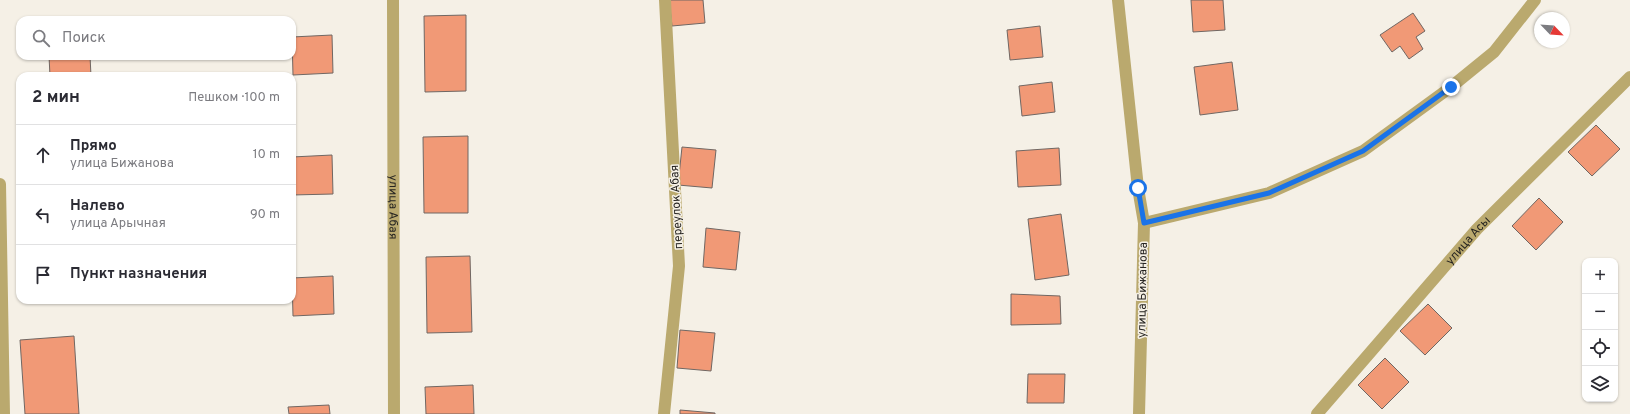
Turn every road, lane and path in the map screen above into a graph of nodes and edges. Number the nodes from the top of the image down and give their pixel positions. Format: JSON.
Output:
{"nodes":[{"id":1,"x":393,"y":0,"type":"edge"},
{"id":2,"x":665,"y":0,"type":"edge"},
{"id":3,"x":1118,"y":0,"type":"edge"},
{"id":4,"x":1535,"y":0,"type":"edge"},
{"id":5,"x":1630,"y":77,"type":"edge"},
{"id":6,"x":0,"y":184,"type":"edge"},
{"id":7,"x":1144,"y":223,"type":"junction"},
{"id":8,"x":4,"y":414,"type":"edge"},
{"id":9,"x":394,"y":414,"type":"edge"},
{"id":10,"x":664,"y":414,"type":"edge"},
{"id":11,"x":1139,"y":414,"type":"edge"},
{"id":12,"x":1317,"y":414,"type":"edge"}],
"edges":[{"from":1,"to":9,"type":"street","name":"улица Абая"},
{"from":2,"to":10,"type":"street","name":"переулок Абая"},
{"from":3,"to":7,"type":"street","name":"улица Бижанова"},
{"from":4,"to":7,"type":"street"},
{"from":5,"to":12,"type":"street","name":"улица Асы"},
{"from":6,"to":8,"type":"street"},
{"from":7,"to":11,"type":"street","name":"улица Бижанова"}]}
